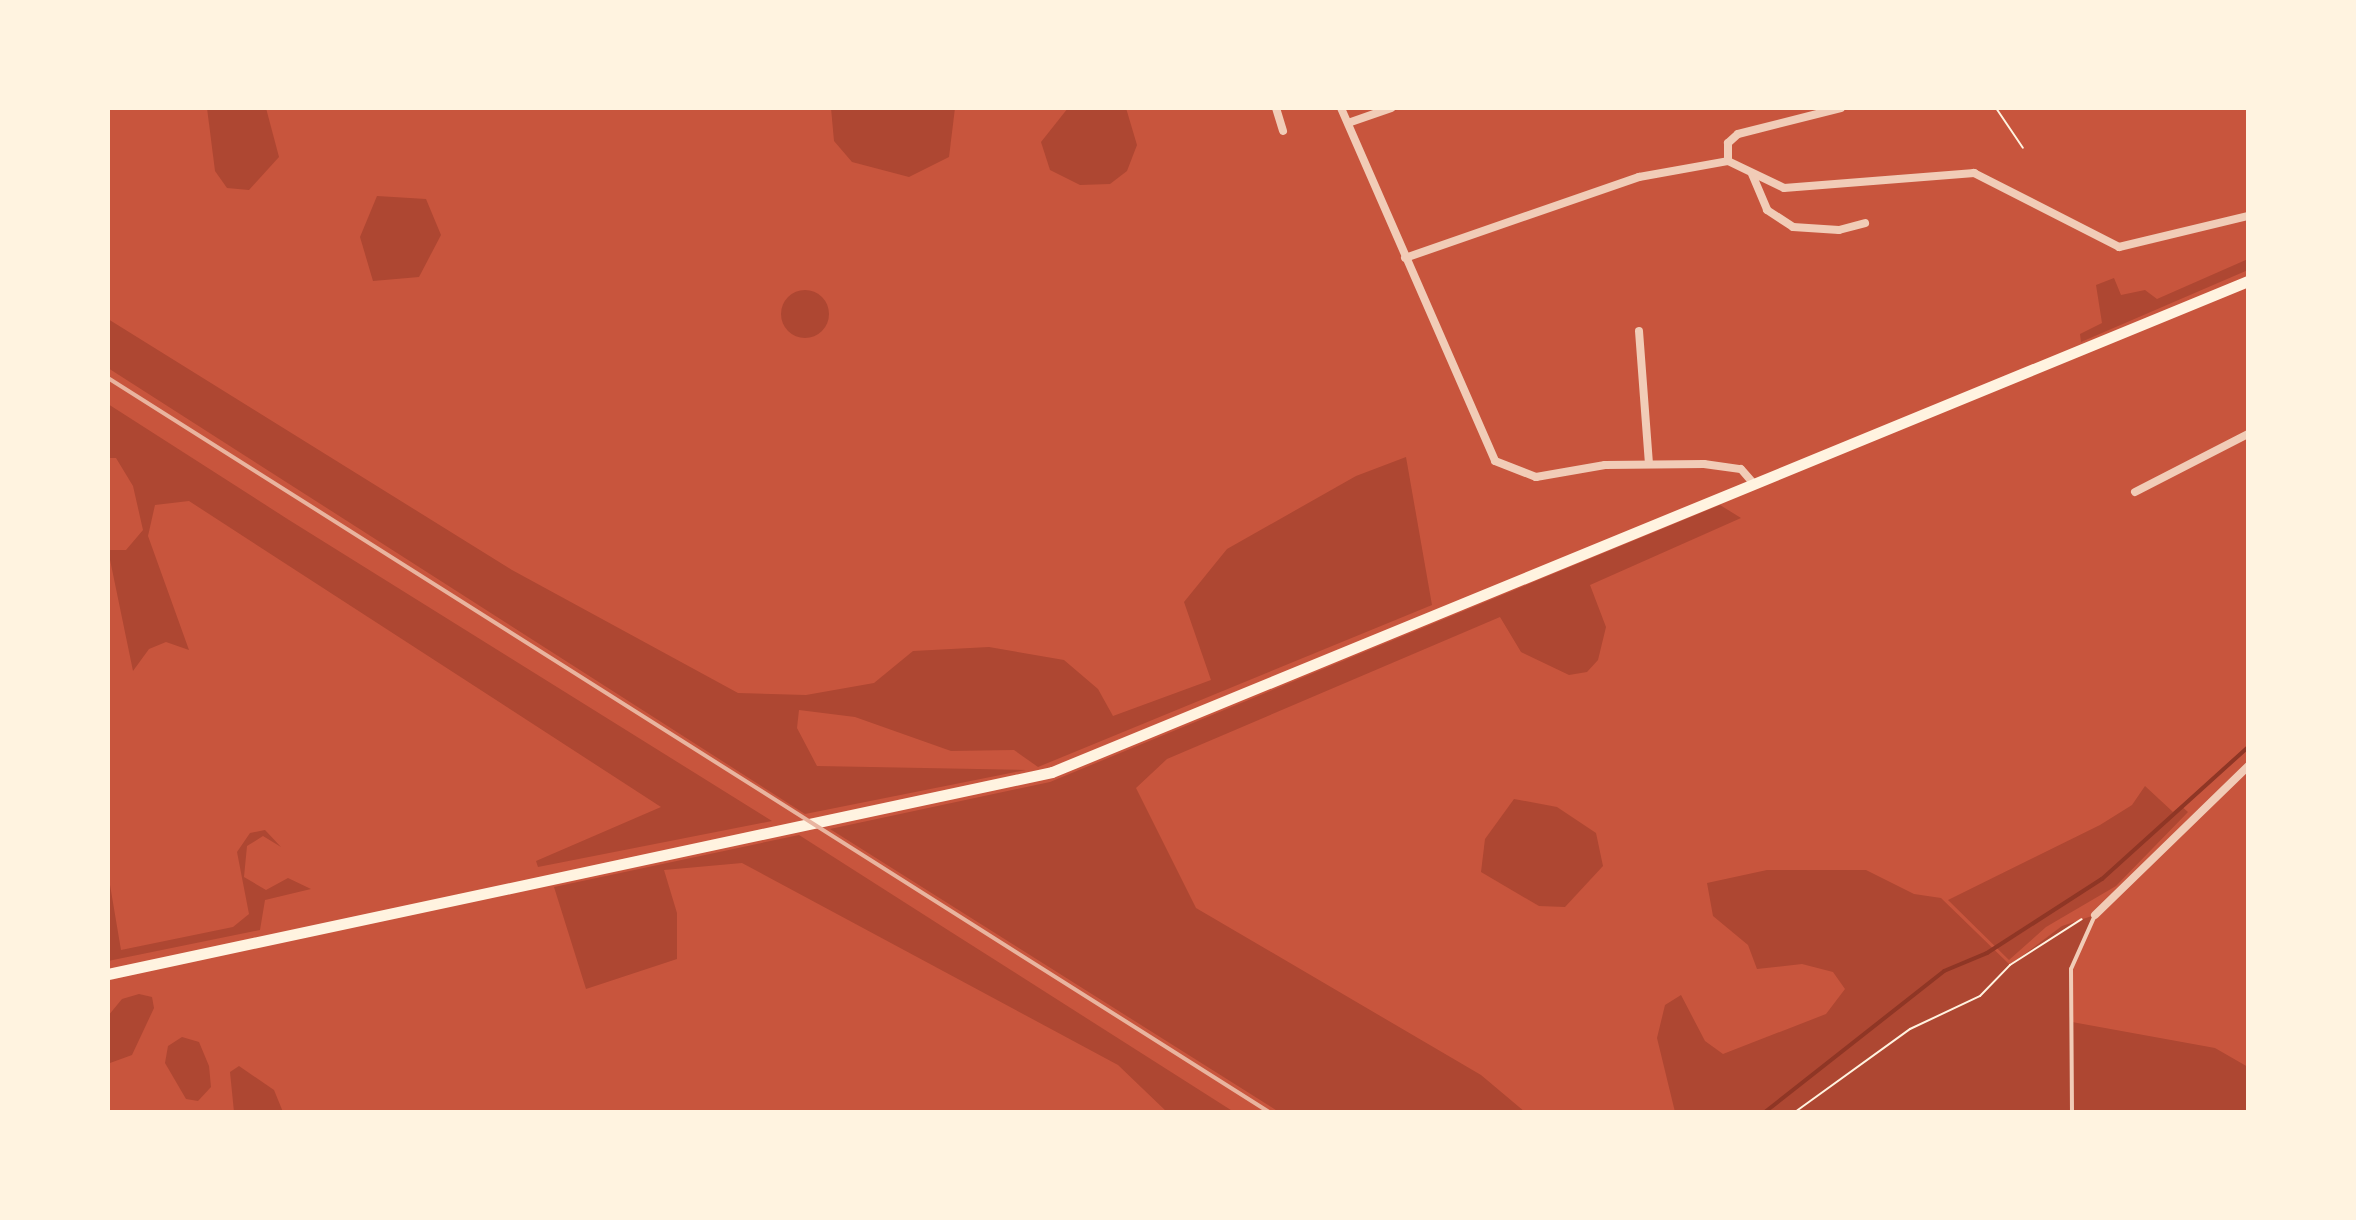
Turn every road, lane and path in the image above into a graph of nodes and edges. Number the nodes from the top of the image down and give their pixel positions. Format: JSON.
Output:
{"nodes":[{"id":1,"x":1276,"y":108,"type":"edge"},
{"id":2,"x":1341,"y":108,"type":"edge"},
{"id":3,"x":1391,"y":108,"type":"edge"},
{"id":4,"x":1841,"y":108,"type":"edge"},
{"id":5,"x":1996,"y":108,"type":"edge"},
{"id":6,"x":1348,"y":123,"type":"junction"},
{"id":7,"x":1283,"y":131,"type":"dead end"},
{"id":8,"x":2023,"y":148,"type":"dead end"},
{"id":9,"x":1728,"y":161,"type":"junction"},
{"id":10,"x":1752,"y":174,"type":"junction"},
{"id":11,"x":2248,"y":216,"type":"edge"},
{"id":12,"x":1865,"y":223,"type":"dead end"},
{"id":13,"x":1405,"y":258,"type":"junction"},
{"id":14,"x":2248,"y":281,"type":"edge"},
{"id":15,"x":1639,"y":331,"type":"dead end"},
{"id":16,"x":2248,"y":434,"type":"edge"},
{"id":17,"x":1649,"y":463,"type":"junction"},
{"id":18,"x":1754,"y":484,"type":"junction"},
{"id":19,"x":2135,"y":492,"type":"dead end"},
{"id":20,"x":2248,"y":766,"type":"edge"},
{"id":21,"x":2095,"y":915,"type":"junction"},
{"id":22,"x":108,"y":974,"type":"edge"},
{"id":23,"x":1795,"y":1112,"type":"edge"},
{"id":24,"x":2072,"y":1112,"type":"edge"}],
"edges":[{"from":1,"to":7,"type":"street"},
{"from":2,"to":6,"type":"street"},
{"from":3,"to":6,"type":"street"},
{"from":4,"to":9,"type":"street"},
{"from":5,"to":8,"type":"path"},
{"from":6,"to":13,"type":"street"},
{"from":9,"to":10,"type":"street"},
{"from":9,"to":13,"type":"street"},
{"from":10,"to":11,"type":"street"},
{"from":10,"to":12,"type":"street"},
{"from":13,"to":17,"type":"street"},
{"from":14,"to":18,"type":"main road"},
{"from":15,"to":17,"type":"street"},
{"from":16,"to":19,"type":"street"},
{"from":17,"to":18,"type":"street"},
{"from":18,"to":22,"type":"main road"},
{"from":20,"to":21,"type":"street"},
{"from":21,"to":23,"type":"path"},
{"from":21,"to":24,"type":"lane"}]}
